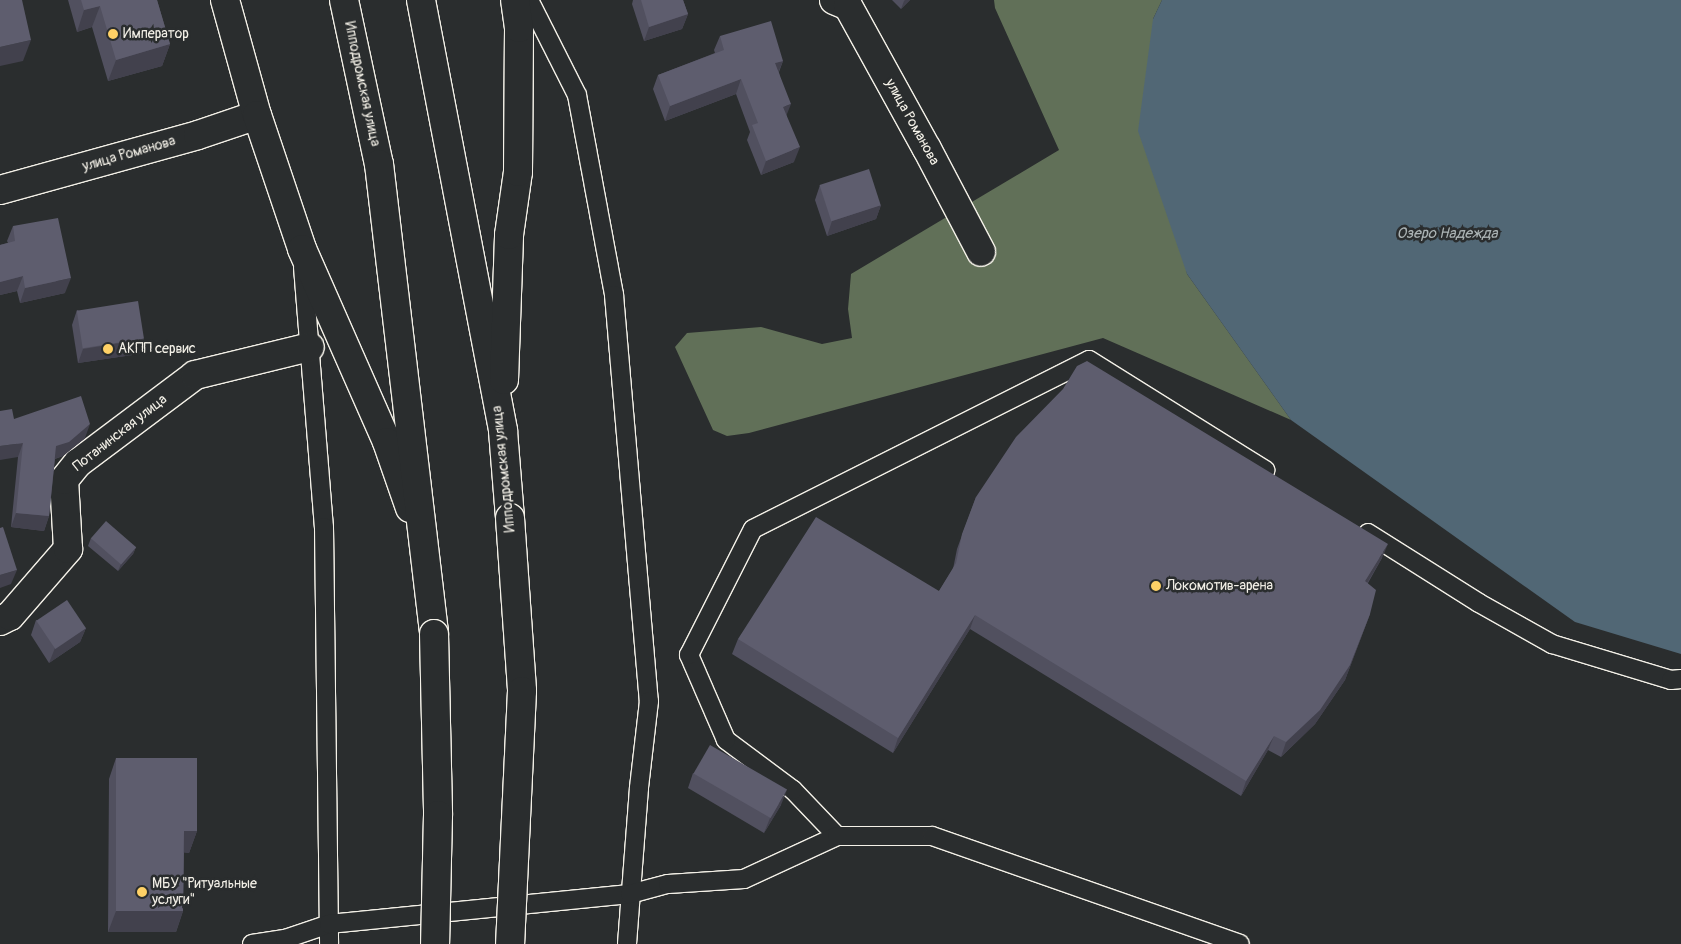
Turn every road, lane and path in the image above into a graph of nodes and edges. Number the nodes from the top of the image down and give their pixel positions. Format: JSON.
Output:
{"nodes":[{"id":1,"x":225,"y":0,"type":"edge"},
{"id":2,"x":344,"y":0,"type":"edge"},
{"id":3,"x":421,"y":0,"type":"edge"},
{"id":4,"x":515,"y":0,"type":"edge"},
{"id":5,"x":528,"y":0,"type":"edge"},
{"id":6,"x":834,"y":0,"type":"edge"},
{"id":7,"x":257,"y":115,"type":"junction"},
{"id":8,"x":0,"y":190,"type":"edge"},
{"id":9,"x":302,"y":249,"type":"junction"},
{"id":10,"x":981,"y":252,"type":"dead end"},
{"id":11,"x":310,"y":347,"type":"junction"},
{"id":12,"x":503,"y":431,"type":"junction"},
{"id":13,"x":1276,"y":476,"type":"edge"},
{"id":14,"x":1352,"y":524,"type":"edge"},
{"id":15,"x":427,"y":556,"type":"junction"},
{"id":16,"x":0,"y":621,"type":"edge"},
{"id":17,"x":1681,"y":679,"type":"edge"},
{"id":18,"x":837,"y":836,"type":"junction"},
{"id":19,"x":630,"y":894,"type":"junction"},
{"id":20,"x":330,"y":924,"type":"junction"},
{"id":21,"x":252,"y":944,"type":"edge"},
{"id":22,"x":329,"y":944,"type":"edge"},
{"id":23,"x":435,"y":944,"type":"edge"},
{"id":24,"x":510,"y":944,"type":"edge"},
{"id":25,"x":627,"y":944,"type":"edge"},
{"id":26,"x":1240,"y":944,"type":"edge"}],
"edges":[{"from":1,"to":7,"type":"main road"},
{"from":2,"to":15,"type":"main road","name":"Ипподромская улица"},
{"from":3,"to":12,"type":"main road","name":"Ипподромская улица"},
{"from":4,"to":12,"type":"main road"},
{"from":5,"to":19,"type":"lane"},
{"from":6,"to":10,"type":"main road","name":"улица Романова"},
{"from":7,"to":8,"type":"main road","name":"улица Романова"},
{"from":7,"to":9,"type":"main road"},
{"from":9,"to":11,"type":"lane"},
{"from":9,"to":15,"type":"main road"},
{"from":11,"to":16,"type":"main road","name":"Потанинская улица"},
{"from":11,"to":20,"type":"lane"},
{"from":12,"to":24,"type":"main road","name":"Ипподромская улица","bridge":true},
{"from":13,"to":18,"type":"lane"},
{"from":14,"to":17,"type":"lane"},
{"from":15,"to":23,"type":"main road","name":"Ипподромская улица","bridge":true},
{"from":18,"to":19,"type":"lane"},
{"from":18,"to":26,"type":"lane"},
{"from":19,"to":20,"type":"lane"},
{"from":19,"to":25,"type":"lane"},
{"from":20,"to":21,"type":"lane"},
{"from":20,"to":22,"type":"lane"}]}
